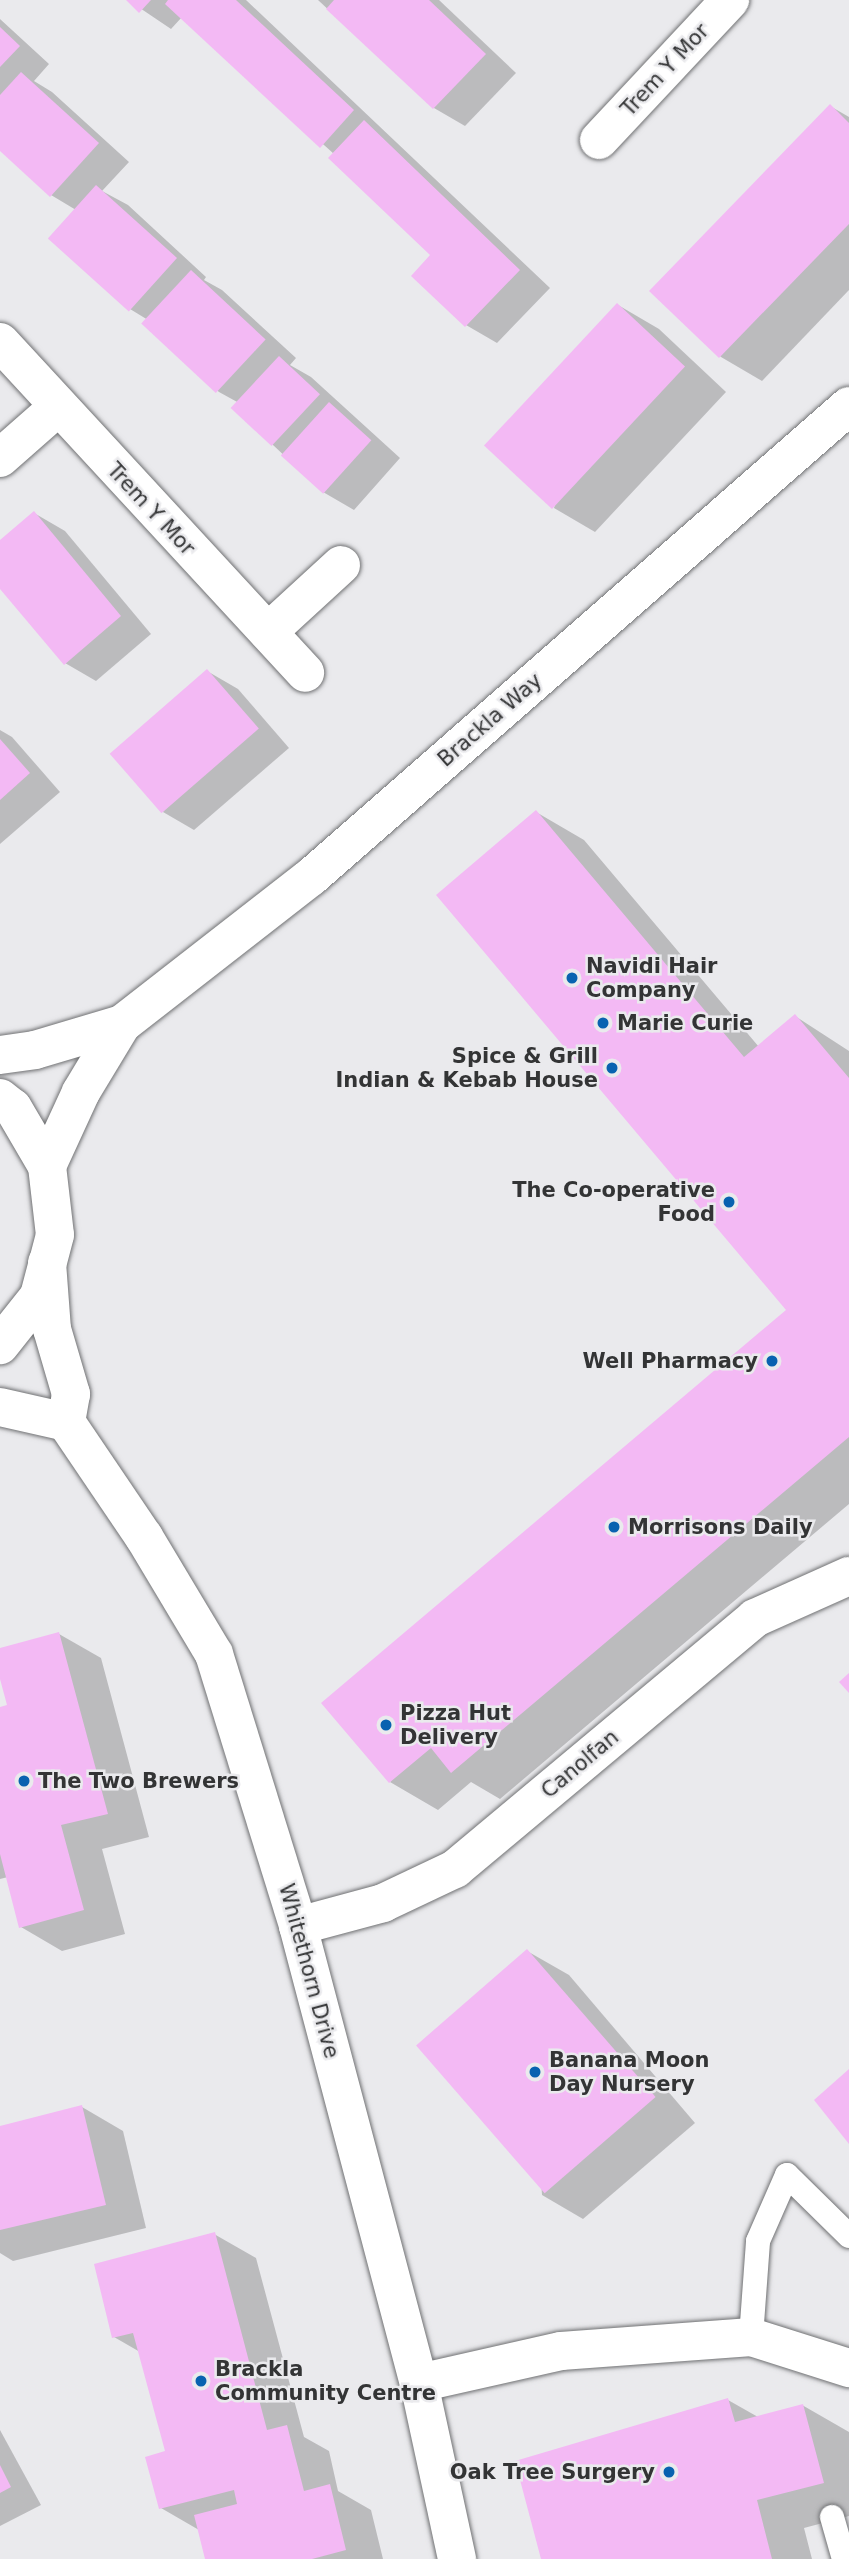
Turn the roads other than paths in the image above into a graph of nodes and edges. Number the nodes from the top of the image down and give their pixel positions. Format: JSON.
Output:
{"nodes":[{"id":1,"x":730,"y":0,"type":"edge"},
{"id":2,"x":600,"y":140,"type":"dead end"},
{"id":3,"x":0,"y":342,"type":"edge"},
{"id":4,"x":849,"y":406,"type":"edge"},
{"id":5,"x":57,"y":408,"type":"junction"},
{"id":6,"x":0,"y":458,"type":"edge"},
{"id":7,"x":341,"y":565,"type":"dead end"},
{"id":8,"x":268,"y":632,"type":"junction"},
{"id":9,"x":305,"y":673,"type":"dead end"},
{"id":10,"x":122,"y":1024,"type":"junction"},
{"id":11,"x":0,"y":1055,"type":"edge"},
{"id":12,"x":0,"y":1098,"type":"edge"},
{"id":13,"x":47,"y":1166,"type":"junction"},
{"id":14,"x":47,"y":1263,"type":"junction"},
{"id":15,"x":0,"y":1345,"type":"edge"},
{"id":16,"x":0,"y":1406,"type":"edge"},
{"id":17,"x":66,"y":1422,"type":"junction"},
{"id":18,"x":849,"y":1576,"type":"edge"},
{"id":19,"x":298,"y":1926,"type":"junction"},
{"id":20,"x":849,"y":2236,"type":"edge"},
{"id":21,"x":751,"y":2337,"type":"junction"},
{"id":22,"x":849,"y":2368,"type":"edge"},
{"id":23,"x":419,"y":2383,"type":"junction"},
{"id":24,"x":832,"y":2516,"type":"dead end"},
{"id":25,"x":457,"y":2559,"type":"edge"},
{"id":26,"x":844,"y":2559,"type":"edge"}],
"edges":[{"from":1,"to":2,"type":"street","name":"Trem Y Mor"},
{"from":3,"to":5,"type":"street","name":"Trem Y Mor"},
{"from":4,"to":10,"type":"street","name":"Brackla Way"},
{"from":5,"to":6,"type":"street"},
{"from":5,"to":8,"type":"street","name":"Trem Y Mor"},
{"from":7,"to":8,"type":"street"},
{"from":8,"to":9,"type":"street","name":"Trem Y Mor"},
{"from":10,"to":11,"type":"street","name":"Brackla Way"},
{"from":10,"to":13,"type":"street","name":"Brackla Way"},
{"from":12,"to":13,"type":"street"},
{"from":13,"to":14,"type":"street"},
{"from":14,"to":15,"type":"street"},
{"from":14,"to":17,"type":"street"},
{"from":16,"to":17,"type":"street"},
{"from":17,"to":19,"type":"street","name":"Whitethorn Drive"},
{"from":18,"to":19,"type":"street","name":"Canolfan"},
{"from":19,"to":23,"type":"street","name":"Whitethorn Drive"},
{"from":20,"to":21,"type":"lane"},
{"from":21,"to":22,"type":"street"},
{"from":21,"to":23,"type":"street"},
{"from":23,"to":25,"type":"street","name":"Whitethorn Drive"},
{"from":24,"to":26,"type":"lane"}]}
